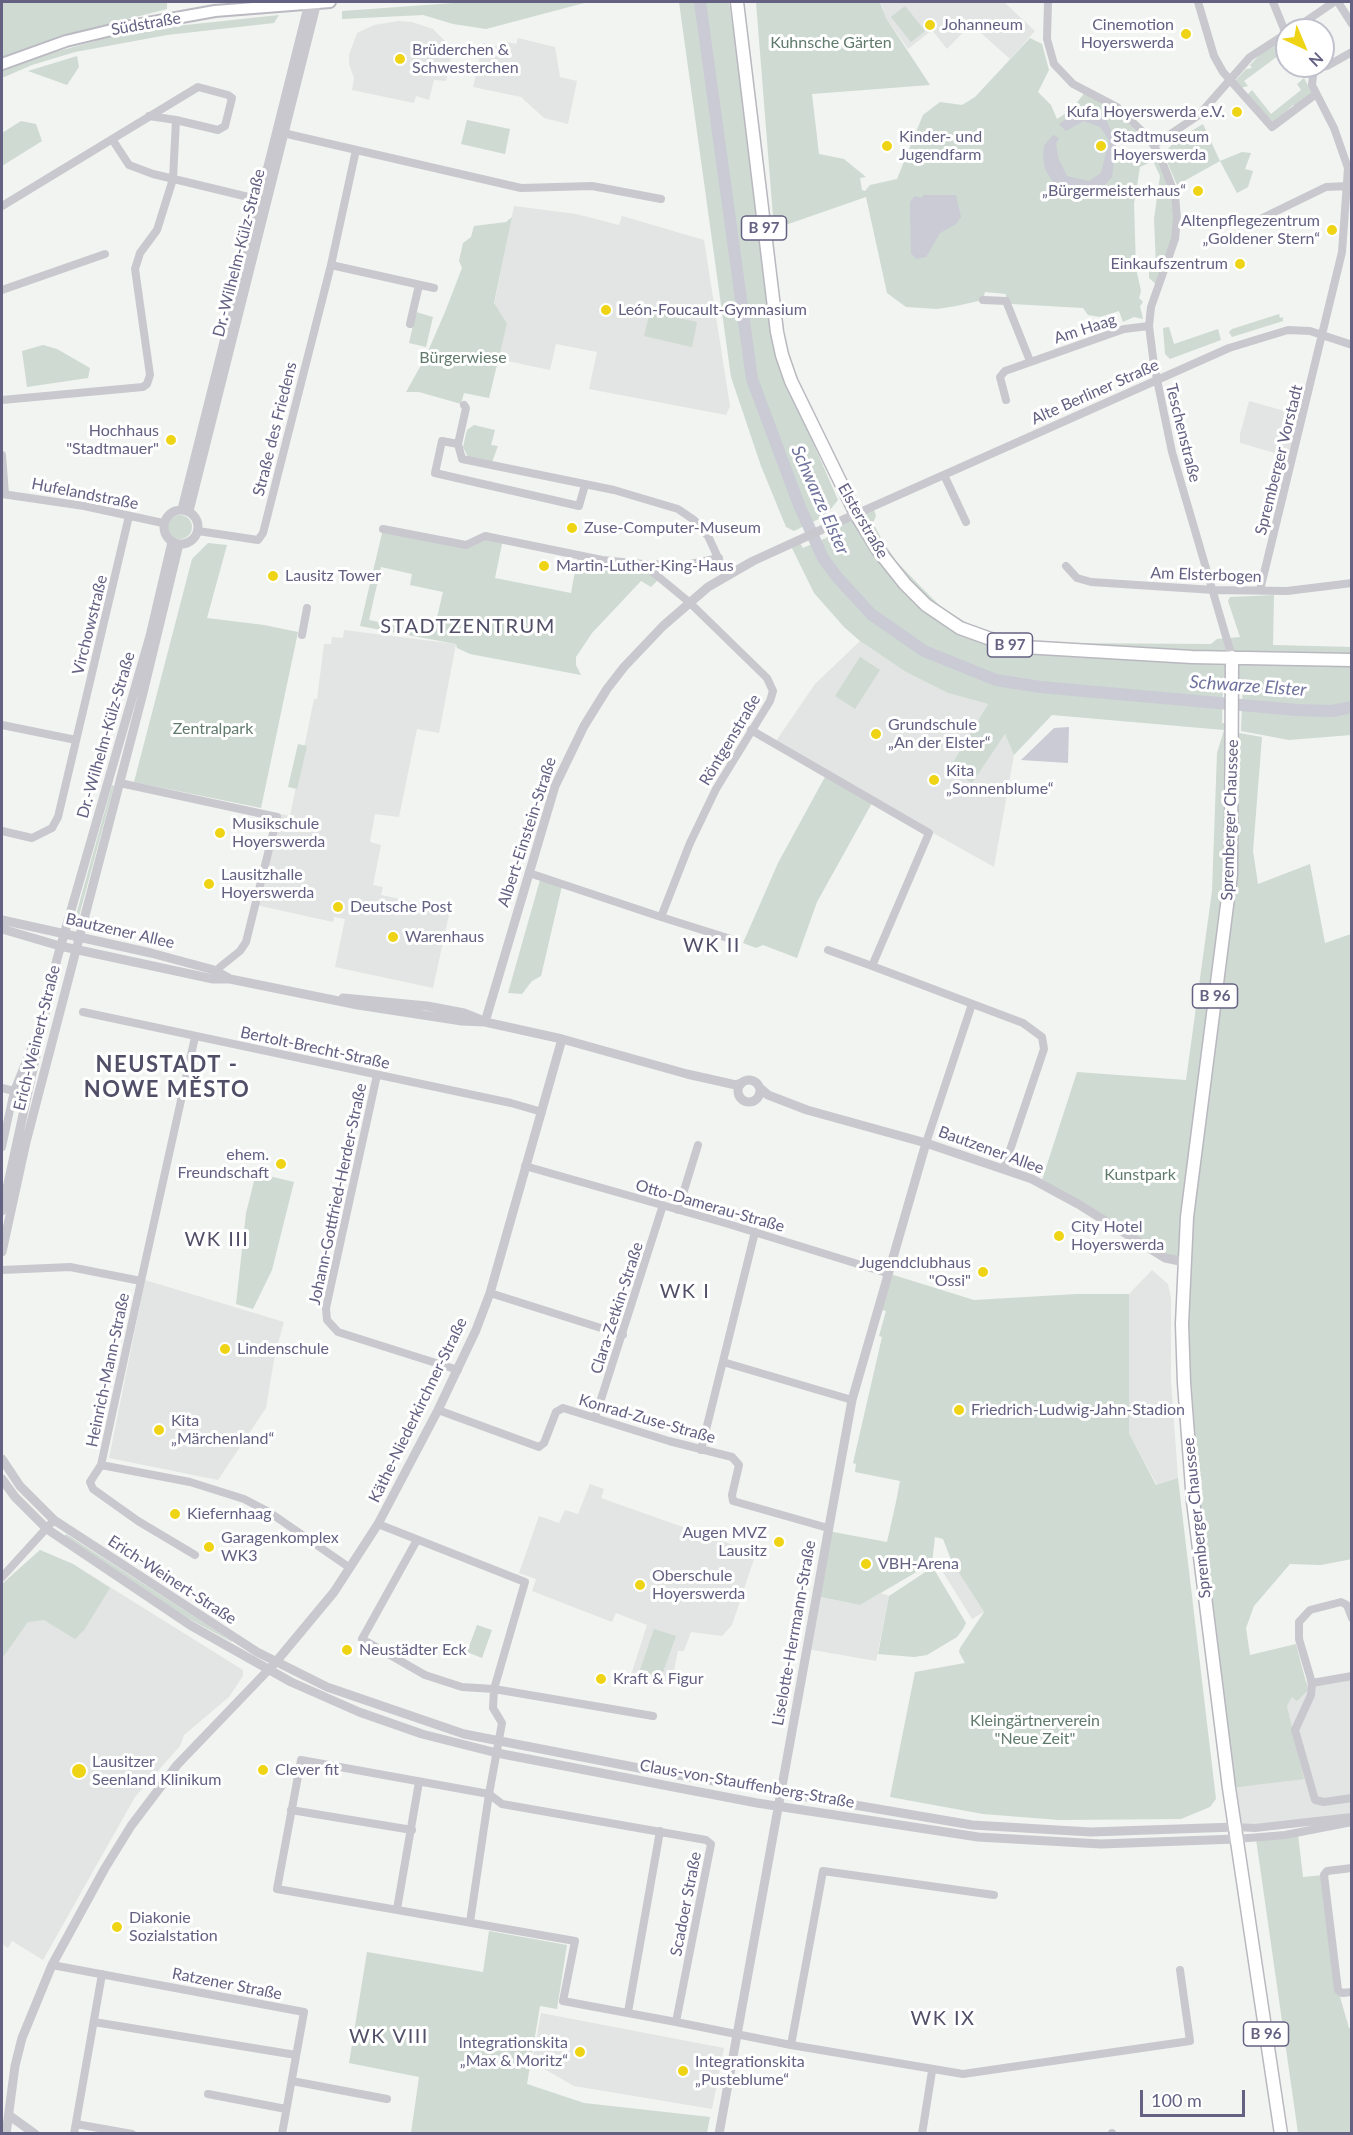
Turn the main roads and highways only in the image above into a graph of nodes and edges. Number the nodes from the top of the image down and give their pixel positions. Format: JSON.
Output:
{"nodes":[{"id":1,"x":313,"y":2,"type":"edge"},
{"id":2,"x":330,"y":2,"type":"edge"},
{"id":3,"x":737,"y":2,"type":"edge"},
{"id":4,"x":2,"y":64,"type":"edge"},
{"id":5,"x":1232,"y":657,"type":"junction"},
{"id":6,"x":1352,"y":660,"type":"edge"},
{"id":7,"x":1281,"y":2133,"type":"edge"}],
"edges":[{"from":1,"to":2,"type":"main road","name":"Südstraße"},
{"from":1,"to":4,"type":"main road","name":"Südstraße"},
{"from":3,"to":5,"type":"main road","name":"Elsterstraße","number":"B 97"},
{"from":5,"to":6,"type":"main road","name":"Elsterstraße"},
{"from":5,"to":7,"type":"main road","name":"Spremberger Chaussee","number":"B 96"}]}
